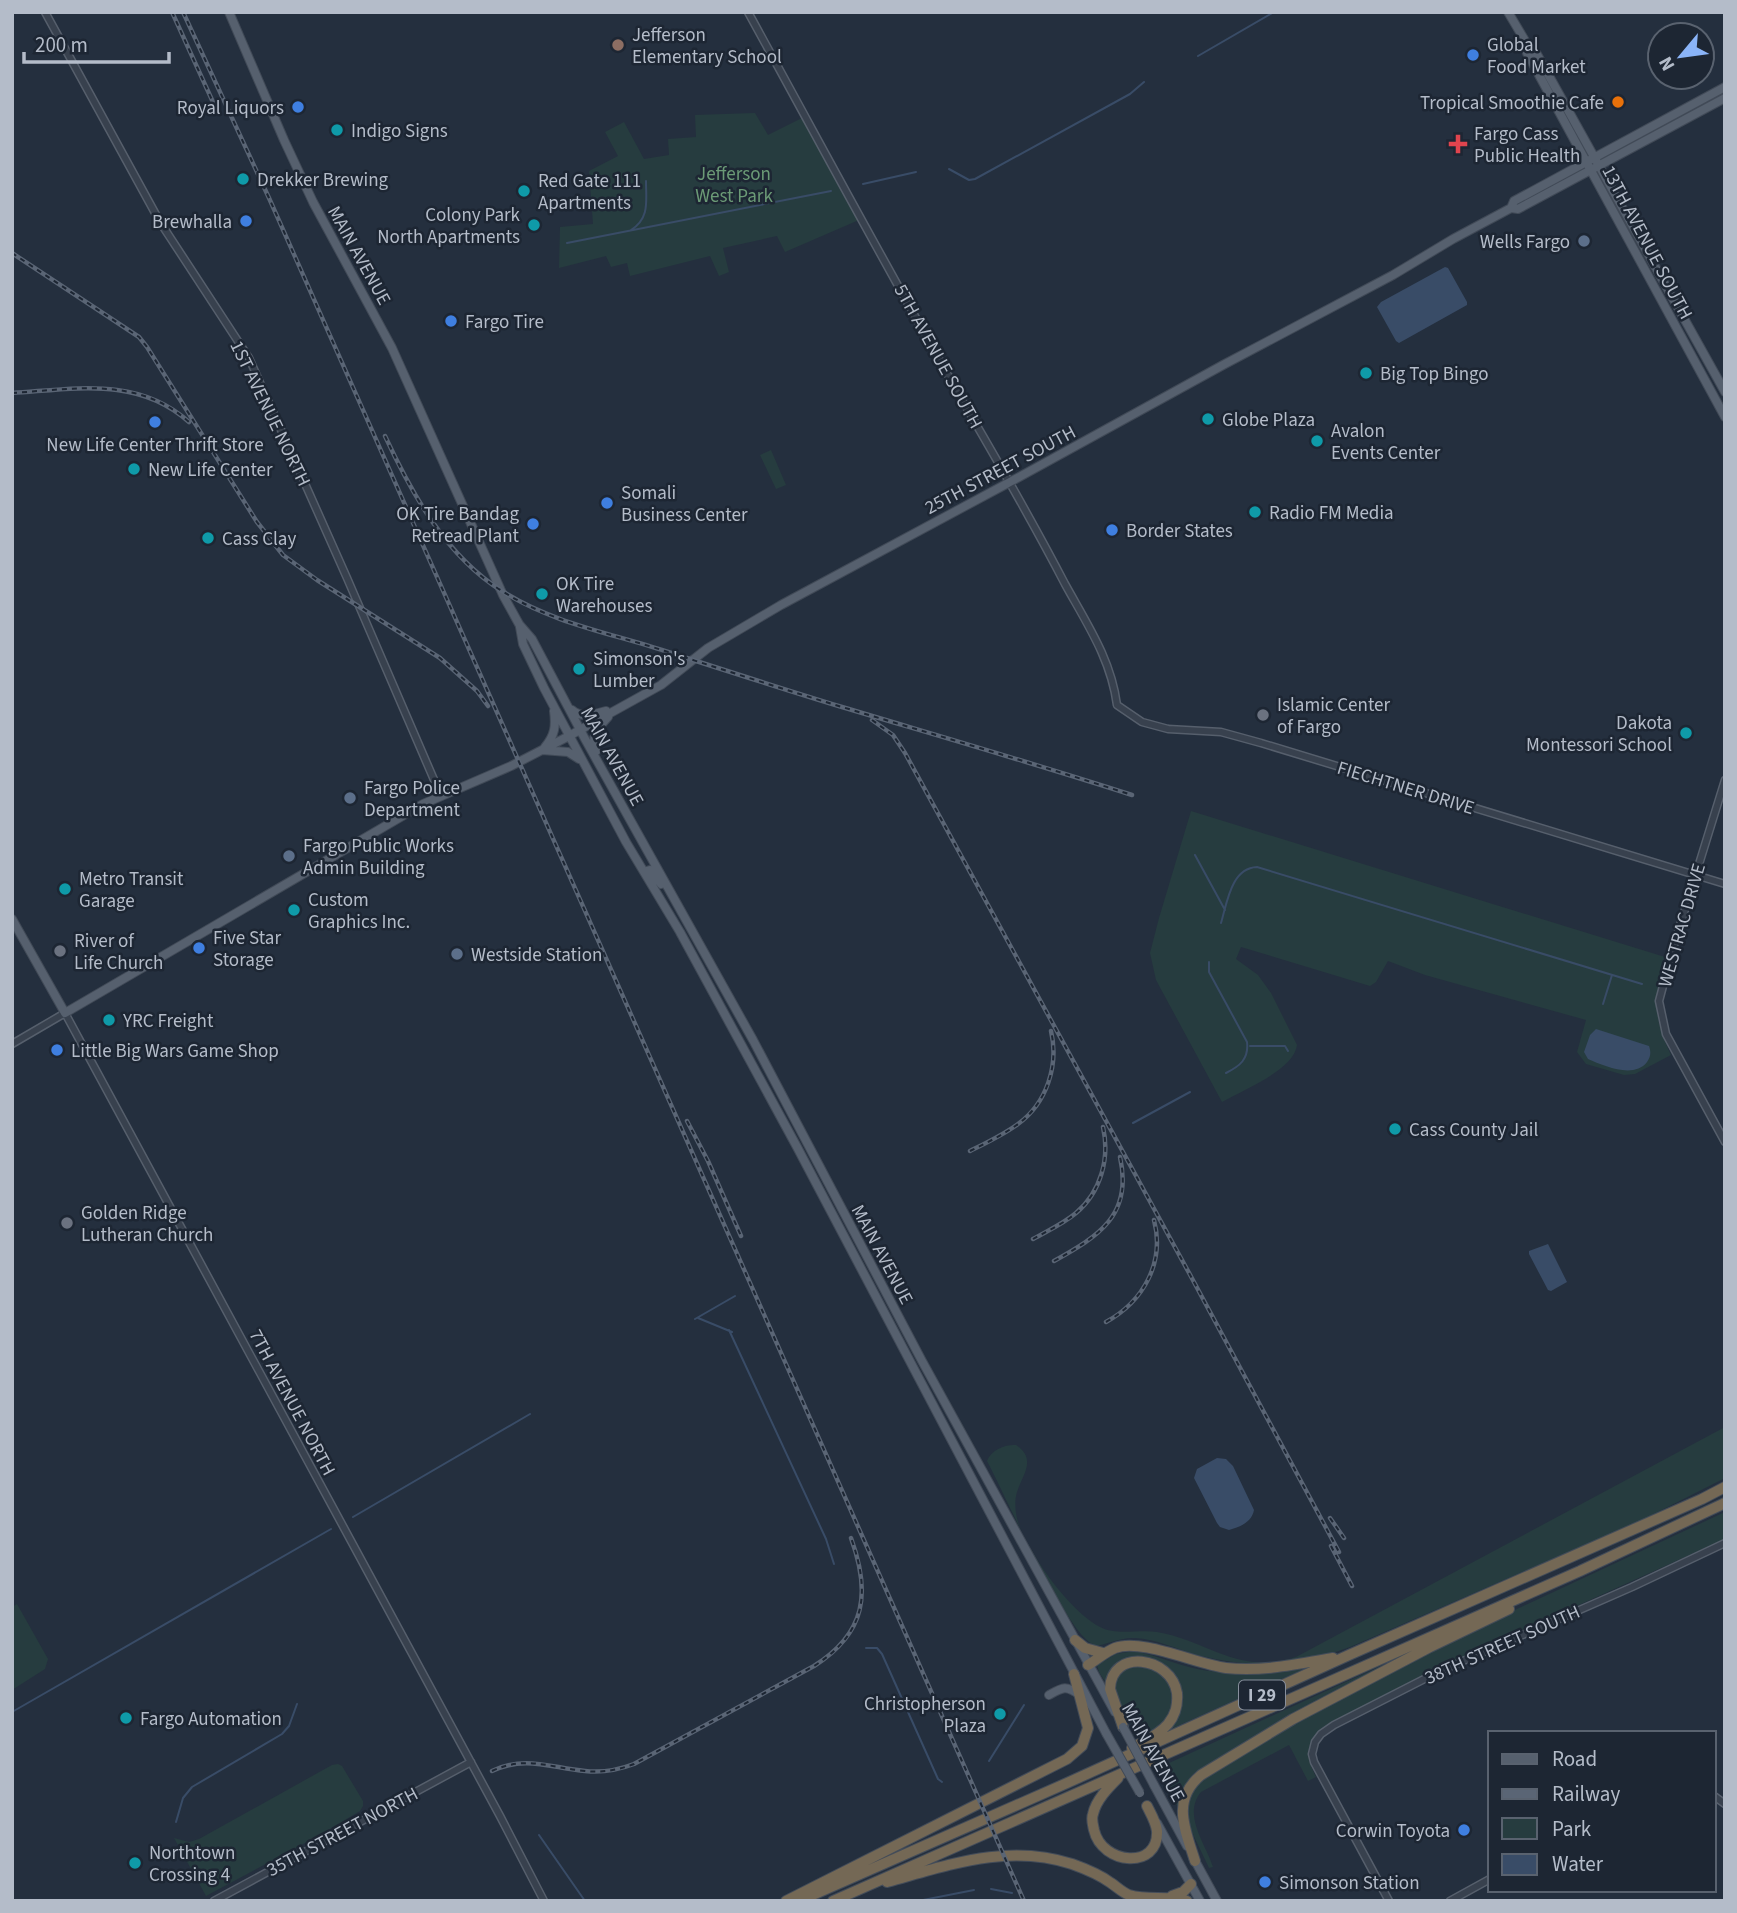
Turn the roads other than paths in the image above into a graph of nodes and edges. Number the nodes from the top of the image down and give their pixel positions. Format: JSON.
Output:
{"nodes":[{"id":1,"x":45,"y":12,"type":"edge"},
{"id":2,"x":229,"y":12,"type":"edge"},
{"id":3,"x":748,"y":12,"type":"edge"},
{"id":4,"x":1508,"y":12,"type":"edge"},
{"id":5,"x":1725,"y":87,"type":"edge"},
{"id":6,"x":1725,"y":98,"type":"edge"},
{"id":7,"x":1593,"y":164,"type":"junction"},
{"id":8,"x":1725,"y":392,"type":"edge"},
{"id":9,"x":1725,"y":416,"type":"edge"},
{"id":10,"x":1010,"y":482,"type":"junction"},
{"id":11,"x":519,"y":625,"type":"junction"},
{"id":12,"x":553,"y":704,"type":"junction"},
{"id":13,"x":1117,"y":705,"type":"joint"},
{"id":14,"x":567,"y":706,"type":"junction"},
{"id":15,"x":616,"y":709,"type":"junction"},
{"id":16,"x":580,"y":729,"type":"junction"},
{"id":17,"x":569,"y":736,"type":"junction"},
{"id":18,"x":542,"y":750,"type":"junction"},
{"id":19,"x":588,"y":770,"type":"junction"},
{"id":20,"x":608,"y":780,"type":"junction"},
{"id":21,"x":1725,"y":780,"type":"edge"},
{"id":22,"x":441,"y":796,"type":"junction"},
{"id":23,"x":644,"y":872,"type":"junction"},
{"id":24,"x":1695,"y":876,"type":"junction"},
{"id":25,"x":1725,"y":884,"type":"edge"},
{"id":26,"x":12,"y":919,"type":"edge"},
{"id":27,"x":687,"y":921,"type":"junction"},
{"id":28,"x":65,"y":1013,"type":"junction"},
{"id":29,"x":12,"y":1044,"type":"edge"},
{"id":30,"x":787,"y":1129,"type":"junction"},
{"id":31,"x":1725,"y":1142,"type":"edge"},
{"id":32,"x":817,"y":1162,"type":"junction"},
{"id":33,"x":1725,"y":1487,"type":"edge"},
{"id":34,"x":1725,"y":1503,"type":"edge"},
{"id":35,"x":1725,"y":1542,"type":"edge"},
{"id":36,"x":1581,"y":1570,"type":"junction"},
{"id":37,"x":1075,"y":1640,"type":"junction"},
{"id":38,"x":1103,"y":1653,"type":"junction"},
{"id":39,"x":1349,"y":1655,"type":"junction"},
{"id":40,"x":1088,"y":1665,"type":"junction"},
{"id":41,"x":1074,"y":1674,"type":"junction"},
{"id":42,"x":1079,"y":1693,"type":"junction"},
{"id":43,"x":1049,"y":1695,"type":"dead end"},
{"id":44,"x":1091,"y":1705,"type":"junction"},
{"id":45,"x":1123,"y":1727,"type":"junction"},
{"id":46,"x":471,"y":1762,"type":"junction"},
{"id":47,"x":1120,"y":1775,"type":"junction"},
{"id":48,"x":1084,"y":1776,"type":"junction"},
{"id":49,"x":1147,"y":1806,"type":"junction"},
{"id":50,"x":1195,"y":1861,"type":"junction"},
{"id":51,"x":1204,"y":1877,"type":"junction"},
{"id":52,"x":1488,"y":1880,"type":"edge"},
{"id":53,"x":1191,"y":1884,"type":"junction"},
{"id":54,"x":853,"y":1892,"type":"junction"},
{"id":55,"x":1165,"y":1898,"type":"junction"},
{"id":56,"x":214,"y":1901,"type":"edge"},
{"id":57,"x":544,"y":1901,"type":"edge"},
{"id":58,"x":786,"y":1901,"type":"edge"},
{"id":59,"x":799,"y":1901,"type":"edge"},
{"id":60,"x":833,"y":1901,"type":"edge"},
{"id":61,"x":1187,"y":1901,"type":"edge"},
{"id":62,"x":1200,"y":1901,"type":"edge"},
{"id":63,"x":1217,"y":1901,"type":"edge"},
{"id":64,"x":1389,"y":1901,"type":"edge"},
{"id":65,"x":1450,"y":1901,"type":"edge"}],
"edges":[{"from":1,"to":22,"type":"street","name":"1ST AVENUE NORTH"},
{"from":2,"to":11,"type":"main road","name":"MAIN AVENUE"},
{"from":3,"to":10,"type":"street","name":"5TH AVENUE SOUTH"},
{"from":4,"to":7,"type":"main road","name":"13TH AVENUE SOUTH"},
{"from":5,"to":7,"type":"main road","name":"25TH STREET SOUTH"},
{"from":6,"to":7,"type":"main road","name":"25TH STREET SOUTH"},
{"from":7,"to":8,"type":"main road","name":"13TH AVENUE SOUTH"},
{"from":7,"to":9,"type":"main road","name":"13TH AVENUE SOUTH"},
{"from":7,"to":10,"type":"main road","name":"25TH STREET SOUTH"},
{"from":10,"to":13,"type":"street","name":"5TH AVENUE SOUTH"},
{"from":10,"to":15,"type":"main road","name":"25TH STREET SOUTH"},
{"from":11,"to":12,"type":"main road","name":"MAIN AVENUE"},
{"from":11,"to":14,"type":"main road","name":"MAIN AVENUE"},
{"from":12,"to":17,"type":"main road","name":"MAIN AVENUE"},
{"from":12,"to":18,"type":"main road"},
{"from":13,"to":24,"type":"street","name":"FIECHTNER DRIVE"},
{"from":14,"to":15,"type":"main road"},
{"from":14,"to":16,"type":"main road","name":"MAIN AVENUE"},
{"from":15,"to":16,"type":"main road","name":"25TH STREET SOUTH"},
{"from":15,"to":20,"type":"main road"},
{"from":16,"to":17,"type":"main road","name":"25TH STREET SOUTH"},
{"from":16,"to":20,"type":"main road","name":"MAIN AVENUE"},
{"from":17,"to":18,"type":"main road","name":"25TH STREET SOUTH"},
{"from":17,"to":19,"type":"main road","name":"MAIN AVENUE"},
{"from":18,"to":19,"type":"main road"},
{"from":18,"to":22,"type":"main road","name":"25TH STREET SOUTH"},
{"from":19,"to":23,"type":"main road","name":"MAIN AVENUE"},
{"from":20,"to":27,"type":"main road","name":"MAIN AVENUE"},
{"from":21,"to":24,"type":"street","name":"WESTRAC DRIVE"},
{"from":22,"to":28,"type":"main road","name":"25TH STREET SOUTH"},
{"from":23,"to":27,"type":"main road"},
{"from":23,"to":30,"type":"main road","name":"MAIN AVENUE"},
{"from":24,"to":25,"type":"street","name":"FIECHTNER DRIVE"},
{"from":24,"to":31,"type":"street","name":"WESTRAC DRIVE"},
{"from":26,"to":28,"type":"main road","name":"7TH AVENUE NORTH"},
{"from":27,"to":32,"type":"main road","name":"MAIN AVENUE"},
{"from":28,"to":29,"type":"street"},
{"from":28,"to":46,"type":"street","name":"7TH AVENUE NORTH"},
{"from":30,"to":32,"type":"main road"},
{"from":30,"to":41,"type":"main road","name":"MAIN AVENUE"},
{"from":32,"to":37,"type":"main road","name":"MAIN AVENUE"},
{"from":33,"to":39,"type":"highway","number":"I 29"},
{"from":34,"to":36,"type":"highway","number":"I 29"},
{"from":35,"to":64,"type":"street","name":"38TH STREET SOUTH"},
{"from":36,"to":47,"type":"highway","number":"I 29"},
{"from":36,"to":50,"type":"highway"},
{"from":37,"to":38,"type":"highway"},
{"from":37,"to":40,"type":"main road","name":"MAIN AVENUE"},
{"from":38,"to":39,"type":"highway"},
{"from":38,"to":40,"type":"highway"},
{"from":39,"to":48,"type":"highway","number":"I 29"},
{"from":40,"to":41,"type":"main road"},
{"from":40,"to":45,"type":"main road","name":"MAIN AVENUE"},
{"from":41,"to":42,"type":"highway"},
{"from":41,"to":44,"type":"main road","name":"MAIN AVENUE"},
{"from":42,"to":43,"type":"main road"},
{"from":42,"to":44,"type":"main road"},
{"from":42,"to":58,"type":"highway"},
{"from":44,"to":49,"type":"main road","name":"MAIN AVENUE","bridge":true},
{"from":45,"to":48,"type":"highway"},
{"from":45,"to":50,"type":"main road","name":"MAIN AVENUE","bridge":true},
{"from":46,"to":56,"type":"street","name":"35TH STREET NORTH"},
{"from":46,"to":57,"type":"street","name":"7TH AVENUE NORTH"},
{"from":47,"to":49,"type":"highway"},
{"from":47,"to":54,"type":"highway","number":"I 29"},
{"from":48,"to":59,"type":"highway","number":"I 29"},
{"from":49,"to":53,"type":"main road","name":"MAIN AVENUE"},
{"from":50,"to":51,"type":"main road","name":"MAIN AVENUE"},
{"from":51,"to":53,"type":"main road"},
{"from":51,"to":63,"type":"main road","name":"MAIN AVENUE"},
{"from":52,"to":65,"type":"street"},
{"from":53,"to":55,"type":"highway"},
{"from":53,"to":62,"type":"main road","name":"MAIN AVENUE"},
{"from":54,"to":55,"type":"highway"},
{"from":54,"to":60,"type":"highway","number":"I 29"},
{"from":55,"to":61,"type":"highway"}]}
